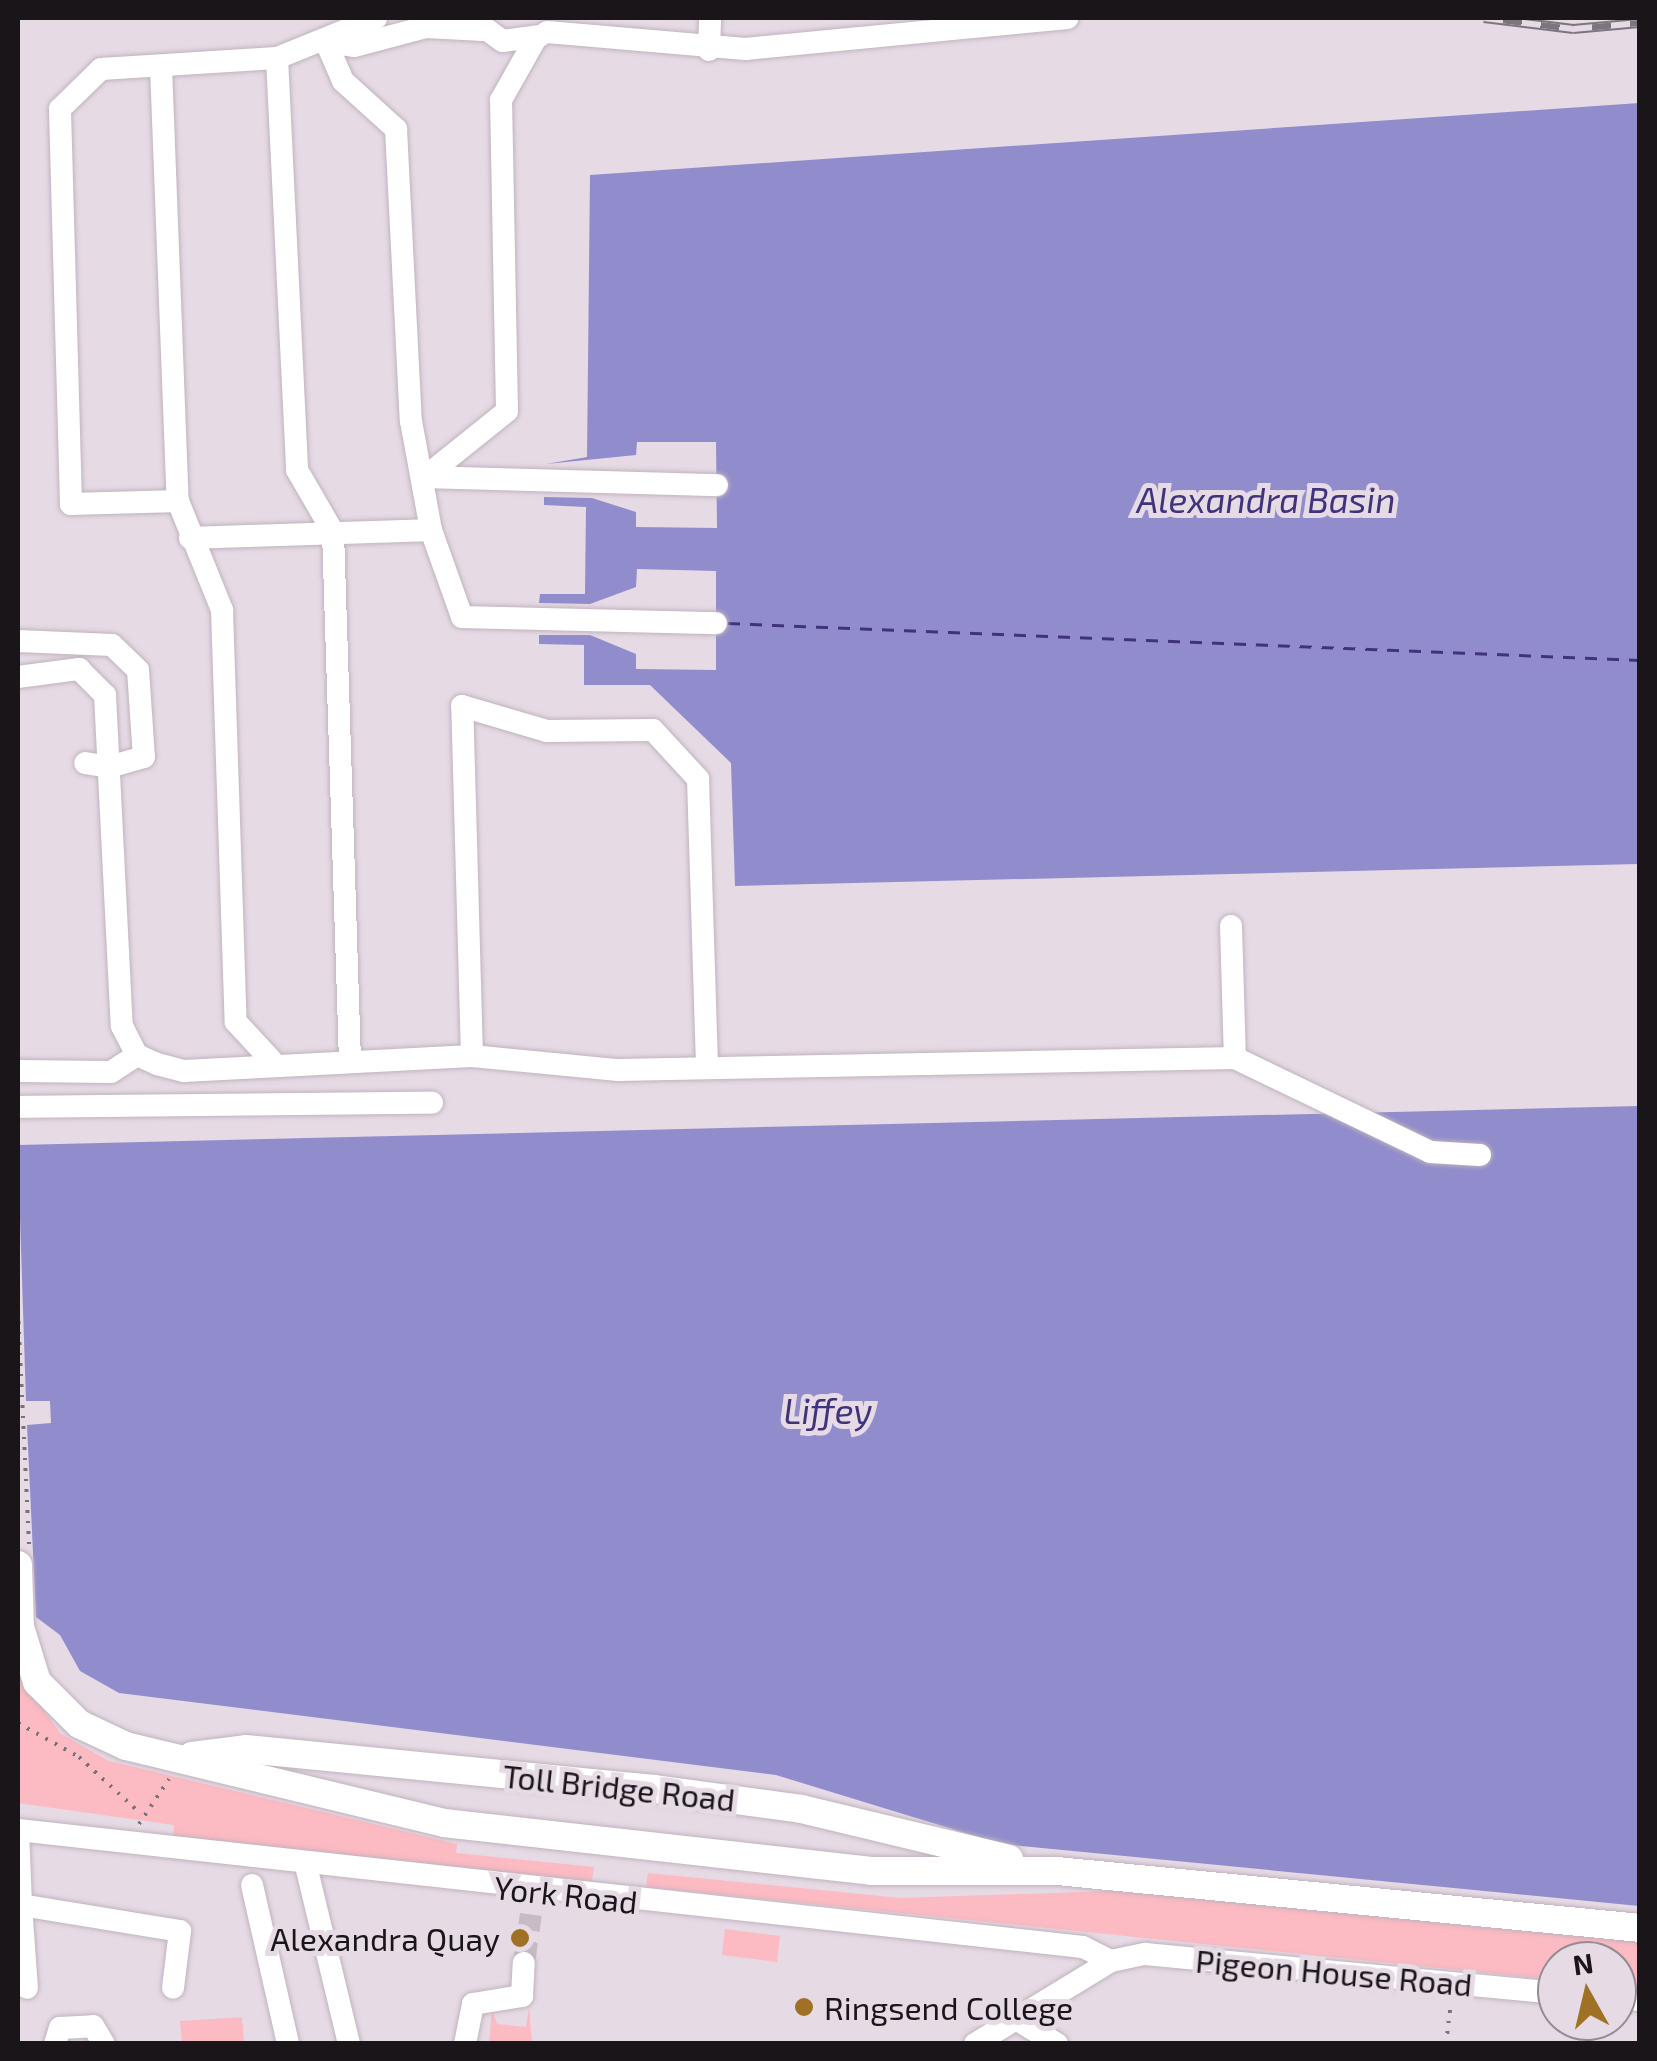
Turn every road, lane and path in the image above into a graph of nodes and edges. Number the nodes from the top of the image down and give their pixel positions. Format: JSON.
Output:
{"nodes":[{"id":1,"x":376,"y":18,"type":"edge"},
{"id":2,"x":710,"y":18,"type":"edge"},
{"id":3,"x":1068,"y":18,"type":"edge"},
{"id":4,"x":356,"y":24,"type":"edge"},
{"id":5,"x":478,"y":24,"type":"edge"},
{"id":6,"x":604,"y":25,"type":"edge"},
{"id":7,"x":548,"y":29,"type":"edge"},
{"id":8,"x":326,"y":42,"type":"junction"},
{"id":9,"x":709,"y":50,"type":"junction"},
{"id":10,"x":277,"y":58,"type":"junction"},
{"id":11,"x":161,"y":66,"type":"junction"},
{"id":12,"x":425,"y":477,"type":"junction"},
{"id":13,"x":717,"y":485,"type":"dead end"},
{"id":14,"x":178,"y":501,"type":"junction"},
{"id":15,"x":431,"y":530,"type":"junction"},
{"id":16,"x":333,"y":532,"type":"junction"},
{"id":17,"x":190,"y":538,"type":"junction"},
{"id":18,"x":716,"y":622,"type":"dead end"},
{"id":19,"x":18,"y":641,"type":"edge"},
{"id":20,"x":18,"y":677,"type":"edge"},
{"id":21,"x":85,"y":762,"type":"dead end"},
{"id":22,"x":110,"y":768,"type":"junction"},
{"id":23,"x":1231,"y":926,"type":"dead end"},
{"id":24,"x":136,"y":1055,"type":"junction"},
{"id":25,"x":472,"y":1056,"type":"junction"},
{"id":26,"x":1236,"y":1058,"type":"junction"},
{"id":27,"x":350,"y":1060,"type":"junction"},
{"id":28,"x":272,"y":1061,"type":"junction"},
{"id":29,"x":707,"y":1068,"type":"junction"},
{"id":30,"x":18,"y":1071,"type":"edge"},
{"id":31,"x":432,"y":1104,"type":"dead end"},
{"id":32,"x":18,"y":1107,"type":"edge"},
{"id":33,"x":1480,"y":1156,"type":"dead end"},
{"id":34,"x":18,"y":1311,"type":"edge"},
{"id":35,"x":24,"y":1566,"type":"edge"},
{"id":36,"x":20,"y":1627,"type":"edge"},
{"id":37,"x":18,"y":1722,"type":"edge"},
{"id":38,"x":176,"y":1758,"type":"junction"},
{"id":39,"x":141,"y":1814,"type":"junction"},
{"id":40,"x":18,"y":1831,"type":"edge"},
{"id":41,"x":131,"y":1848,"type":"junction"},
{"id":42,"x":307,"y":1870,"type":"junction"},
{"id":43,"x":1057,"y":1870,"type":"junction"},
{"id":44,"x":252,"y":1885,"type":"dead end"},
{"id":45,"x":21,"y":1906,"type":"junction"},
{"id":46,"x":1640,"y":1928,"type":"edge"},
{"id":47,"x":1111,"y":1961,"type":"junction"},
{"id":48,"x":524,"y":1963,"type":"tunnel mouth"},
{"id":49,"x":1453,"y":1983,"type":"junction"},
{"id":50,"x":27,"y":1988,"type":"dead end"},
{"id":51,"x":173,"y":1988,"type":"dead end"},
{"id":52,"x":1537,"y":1990,"type":"edge"},
{"id":53,"x":1016,"y":2020,"type":"junction"},
{"id":54,"x":56,"y":2044,"type":"edge"},
{"id":55,"x":104,"y":2044,"type":"edge"},
{"id":56,"x":288,"y":2044,"type":"edge"},
{"id":57,"x":349,"y":2044,"type":"edge"},
{"id":58,"x":464,"y":2044,"type":"edge"},
{"id":59,"x":975,"y":2044,"type":"edge"},
{"id":60,"x":1057,"y":2044,"type":"edge"},
{"id":61,"x":1446,"y":2044,"type":"edge"}],
"edges":[{"from":1,"to":4,"type":"street"},
{"from":2,"to":9,"type":"street"},
{"from":3,"to":9,"type":"street"},
{"from":4,"to":8,"type":"street"},
{"from":5,"to":7,"type":"street"},
{"from":5,"to":8,"type":"street"},
{"from":6,"to":7,"type":"street"},
{"from":6,"to":9,"type":"street"},
{"from":7,"to":12,"type":"street"},
{"from":8,"to":10,"type":"street"},
{"from":8,"to":12,"type":"street"},
{"from":10,"to":11,"type":"street"},
{"from":10,"to":16,"type":"street"},
{"from":11,"to":14,"type":"street"},
{"from":11,"to":14,"type":"street"},
{"from":12,"to":13,"type":"street"},
{"from":12,"to":15,"type":"street"},
{"from":14,"to":17,"type":"street"},
{"from":15,"to":16,"type":"street"},
{"from":15,"to":18,"type":"street"},
{"from":16,"to":17,"type":"street"},
{"from":16,"to":27,"type":"street"},
{"from":17,"to":28,"type":"street"},
{"from":19,"to":22,"type":"street"},
{"from":20,"to":22,"type":"street"},
{"from":21,"to":22,"type":"street"},
{"from":22,"to":24,"type":"street"},
{"from":23,"to":26,"type":"street"},
{"from":24,"to":28,"type":"street"},
{"from":24,"to":30,"type":"street"},
{"from":25,"to":27,"type":"street"},
{"from":25,"to":29,"type":"street"},
{"from":25,"to":29,"type":"street"},
{"from":26,"to":29,"type":"street"},
{"from":26,"to":33,"type":"street"},
{"from":27,"to":28,"type":"street"},
{"from":31,"to":32,"type":"street"},
{"from":34,"to":35,"type":"path"},
{"from":35,"to":36,"type":"main road","name":"Toll Bridge Road"},
{"from":36,"to":38,"type":"main road","name":"Toll Bridge Road"},
{"from":37,"to":39,"type":"path"},
{"from":38,"to":39,"type":"path"},
{"from":38,"to":43,"type":"main road","name":"Toll Bridge Road"},
{"from":38,"to":43,"type":"main road","name":"Toll Bridge Road"},
{"from":39,"to":41,"type":"path"},
{"from":40,"to":41,"type":"street","name":"York Road"},
{"from":40,"to":45,"type":"street"},
{"from":41,"to":42,"type":"street","name":"York Road"},
{"from":42,"to":47,"type":"street","name":"York Road"},
{"from":42,"to":57,"type":"street"},
{"from":43,"to":46,"type":"main road","name":"Toll Bridge Road"},
{"from":44,"to":56,"type":"street"},
{"from":45,"to":50,"type":"street"},
{"from":45,"to":51,"type":"street"},
{"from":47,"to":49,"type":"street","name":"Pigeon House Road"},
{"from":47,"to":53,"type":"street"},
{"from":48,"to":58,"type":"street"},
{"from":49,"to":52,"type":"street","name":"Pigeon House Road"},
{"from":49,"to":61,"type":"path"},
{"from":53,"to":59,"type":"street"},
{"from":53,"to":60,"type":"street"},
{"from":54,"to":55,"type":"street"}]}
